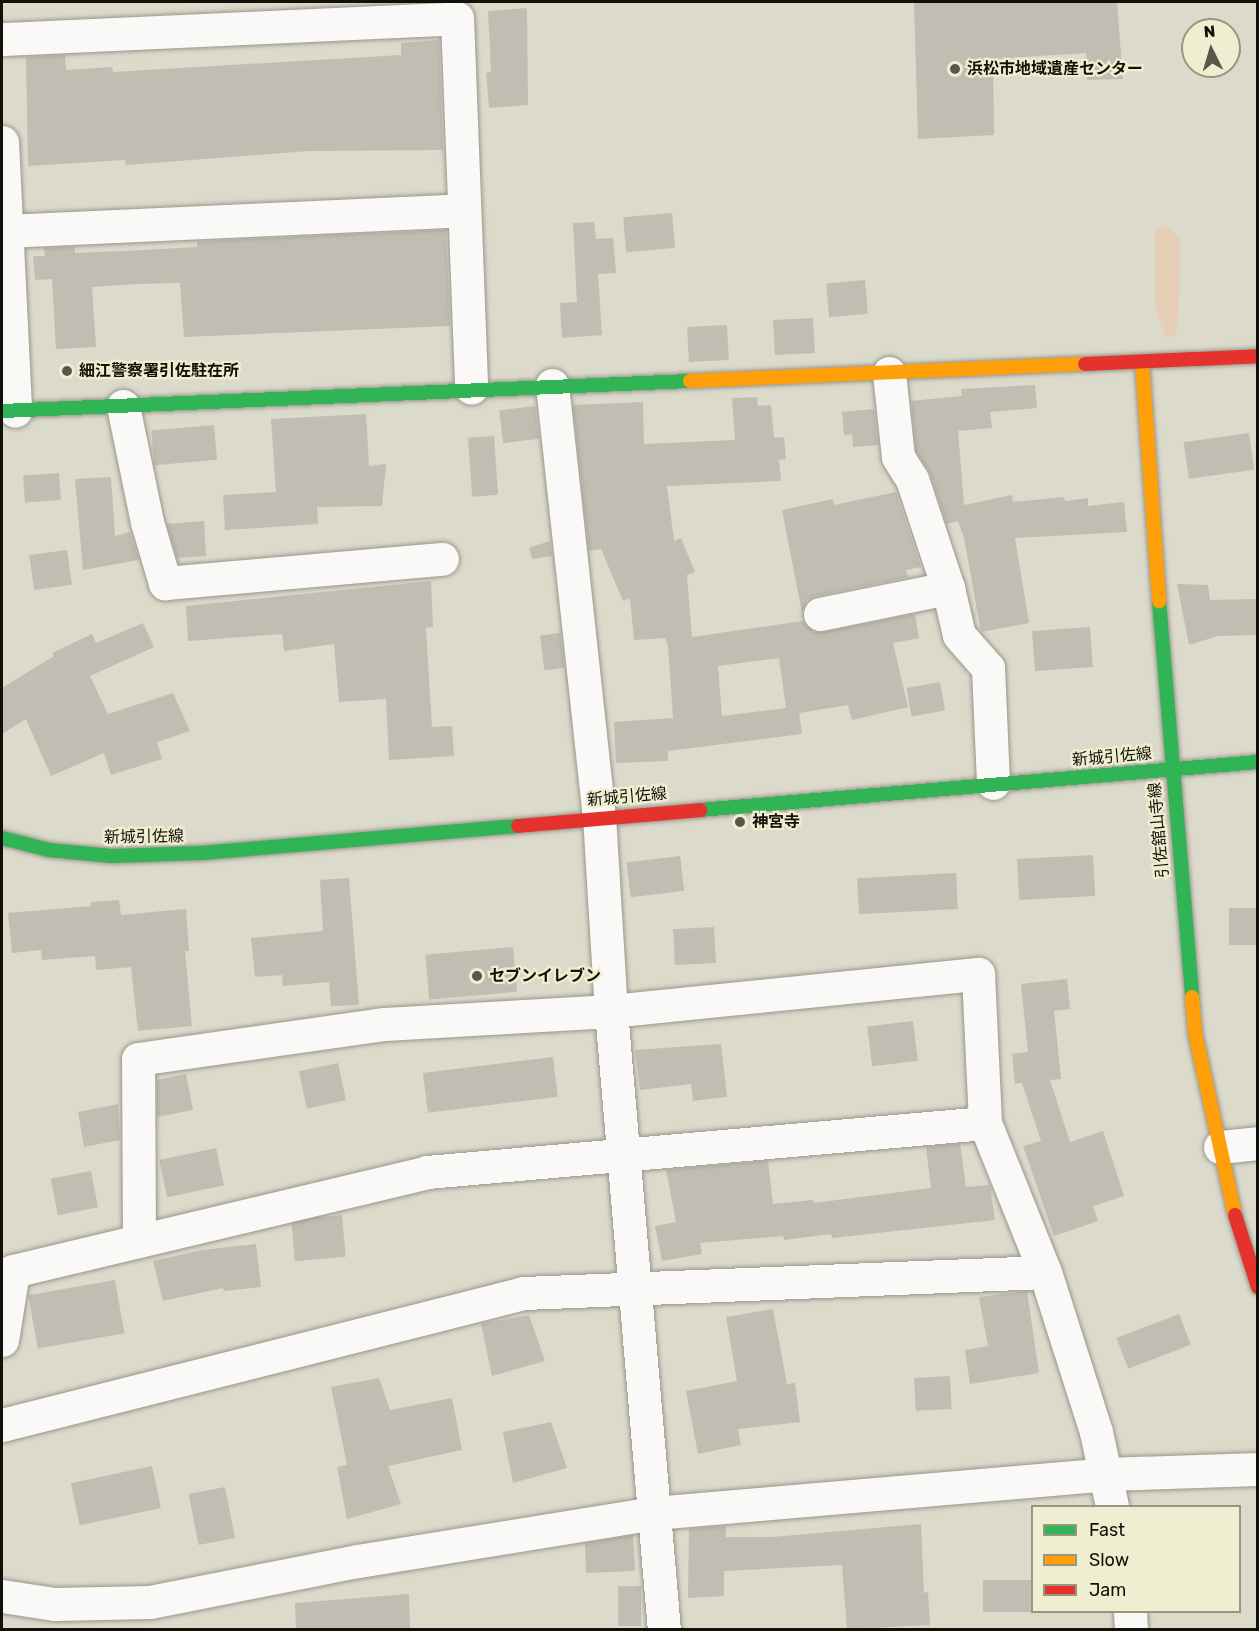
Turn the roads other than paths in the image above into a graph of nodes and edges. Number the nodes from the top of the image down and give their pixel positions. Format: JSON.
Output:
{"nodes":[{"id":1,"x":2,"y":39,"type":"edge"},
{"id":2,"x":2,"y":142,"type":"edge"},
{"id":3,"x":464,"y":210,"type":"junction"},
{"id":4,"x":5,"y":231,"type":"junction"},
{"id":5,"x":1257,"y":356,"type":"edge"},
{"id":6,"x":1142,"y":362,"type":"junction"},
{"id":7,"x":889,"y":373,"type":"junction"},
{"id":8,"x":552,"y":385,"type":"junction"},
{"id":9,"x":471,"y":388,"type":"junction"},
{"id":10,"x":123,"y":406,"type":"junction"},
{"id":11,"x":8,"y":411,"type":"edge"},
{"id":12,"x":442,"y":559,"type":"dead end"},
{"id":13,"x":948,"y":588,"type":"junction"},
{"id":14,"x":820,"y":614,"type":"dead end"},
{"id":15,"x":1257,"y":762,"type":"edge"},
{"id":16,"x":1171,"y":769,"type":"junction"},
{"id":17,"x":993,"y":783,"type":"junction"},
{"id":18,"x":599,"y":816,"type":"junction"},
{"id":19,"x":2,"y":838,"type":"edge"},
{"id":20,"x":611,"y":1011,"type":"junction"},
{"id":21,"x":985,"y":1123,"type":"junction"},
{"id":22,"x":1257,"y":1143,"type":"edge"},
{"id":23,"x":1220,"y":1147,"type":"junction"},
{"id":24,"x":625,"y":1157,"type":"junction"},
{"id":25,"x":139,"y":1239,"type":"junction"},
{"id":26,"x":1045,"y":1272,"type":"junction"},
{"id":27,"x":1257,"y":1287,"type":"edge"},
{"id":28,"x":634,"y":1288,"type":"junction"},
{"id":29,"x":2,"y":1340,"type":"edge"},
{"id":30,"x":2,"y":1425,"type":"edge"},
{"id":31,"x":1257,"y":1469,"type":"edge"},
{"id":32,"x":1106,"y":1474,"type":"junction"},
{"id":33,"x":1112,"y":1505,"type":"edge"},
{"id":34,"x":654,"y":1513,"type":"junction"},
{"id":35,"x":2,"y":1596,"type":"edge"},
{"id":36,"x":1130,"y":1613,"type":"edge"},
{"id":37,"x":664,"y":1629,"type":"edge"},
{"id":38,"x":1131,"y":1629,"type":"edge"}],
"edges":[{"from":1,"to":3,"type":"street"},
{"from":2,"to":4,"type":"street"},
{"from":3,"to":4,"type":"street"},
{"from":3,"to":9,"type":"street"},
{"from":4,"to":11,"type":"street"},
{"from":5,"to":6,"type":"main road"},
{"from":6,"to":7,"type":"main road"},
{"from":6,"to":16,"type":"main road","name":"引佐舘山寺線"},
{"from":7,"to":8,"type":"main road"},
{"from":7,"to":13,"type":"street"},
{"from":8,"to":9,"type":"main road"},
{"from":8,"to":18,"type":"street"},
{"from":9,"to":10,"type":"main road"},
{"from":10,"to":11,"type":"main road"},
{"from":10,"to":12,"type":"street"},
{"from":13,"to":14,"type":"street"},
{"from":13,"to":17,"type":"street"},
{"from":15,"to":16,"type":"main road","name":"新城引佐線"},
{"from":16,"to":17,"type":"main road","name":"新城引佐線"},
{"from":16,"to":23,"type":"main road","name":"引佐舘山寺線"},
{"from":17,"to":18,"type":"main road","name":"新城引佐線"},
{"from":18,"to":19,"type":"main road","name":"新城引佐線"},
{"from":18,"to":20,"type":"street"},
{"from":20,"to":21,"type":"street"},
{"from":20,"to":24,"type":"street"},
{"from":20,"to":25,"type":"street"},
{"from":21,"to":24,"type":"street"},
{"from":21,"to":26,"type":"street"},
{"from":22,"to":23,"type":"street"},
{"from":23,"to":27,"type":"main road","name":"引佐舘山寺線"},
{"from":24,"to":25,"type":"street"},
{"from":24,"to":28,"type":"street"},
{"from":25,"to":29,"type":"street"},
{"from":26,"to":28,"type":"street"},
{"from":26,"to":32,"type":"street"},
{"from":28,"to":30,"type":"street"},
{"from":28,"to":34,"type":"street"},
{"from":31,"to":32,"type":"street"},
{"from":32,"to":33,"type":"street"},
{"from":32,"to":34,"type":"street"},
{"from":34,"to":35,"type":"street"},
{"from":34,"to":37,"type":"street"},
{"from":36,"to":38,"type":"street"}]}
